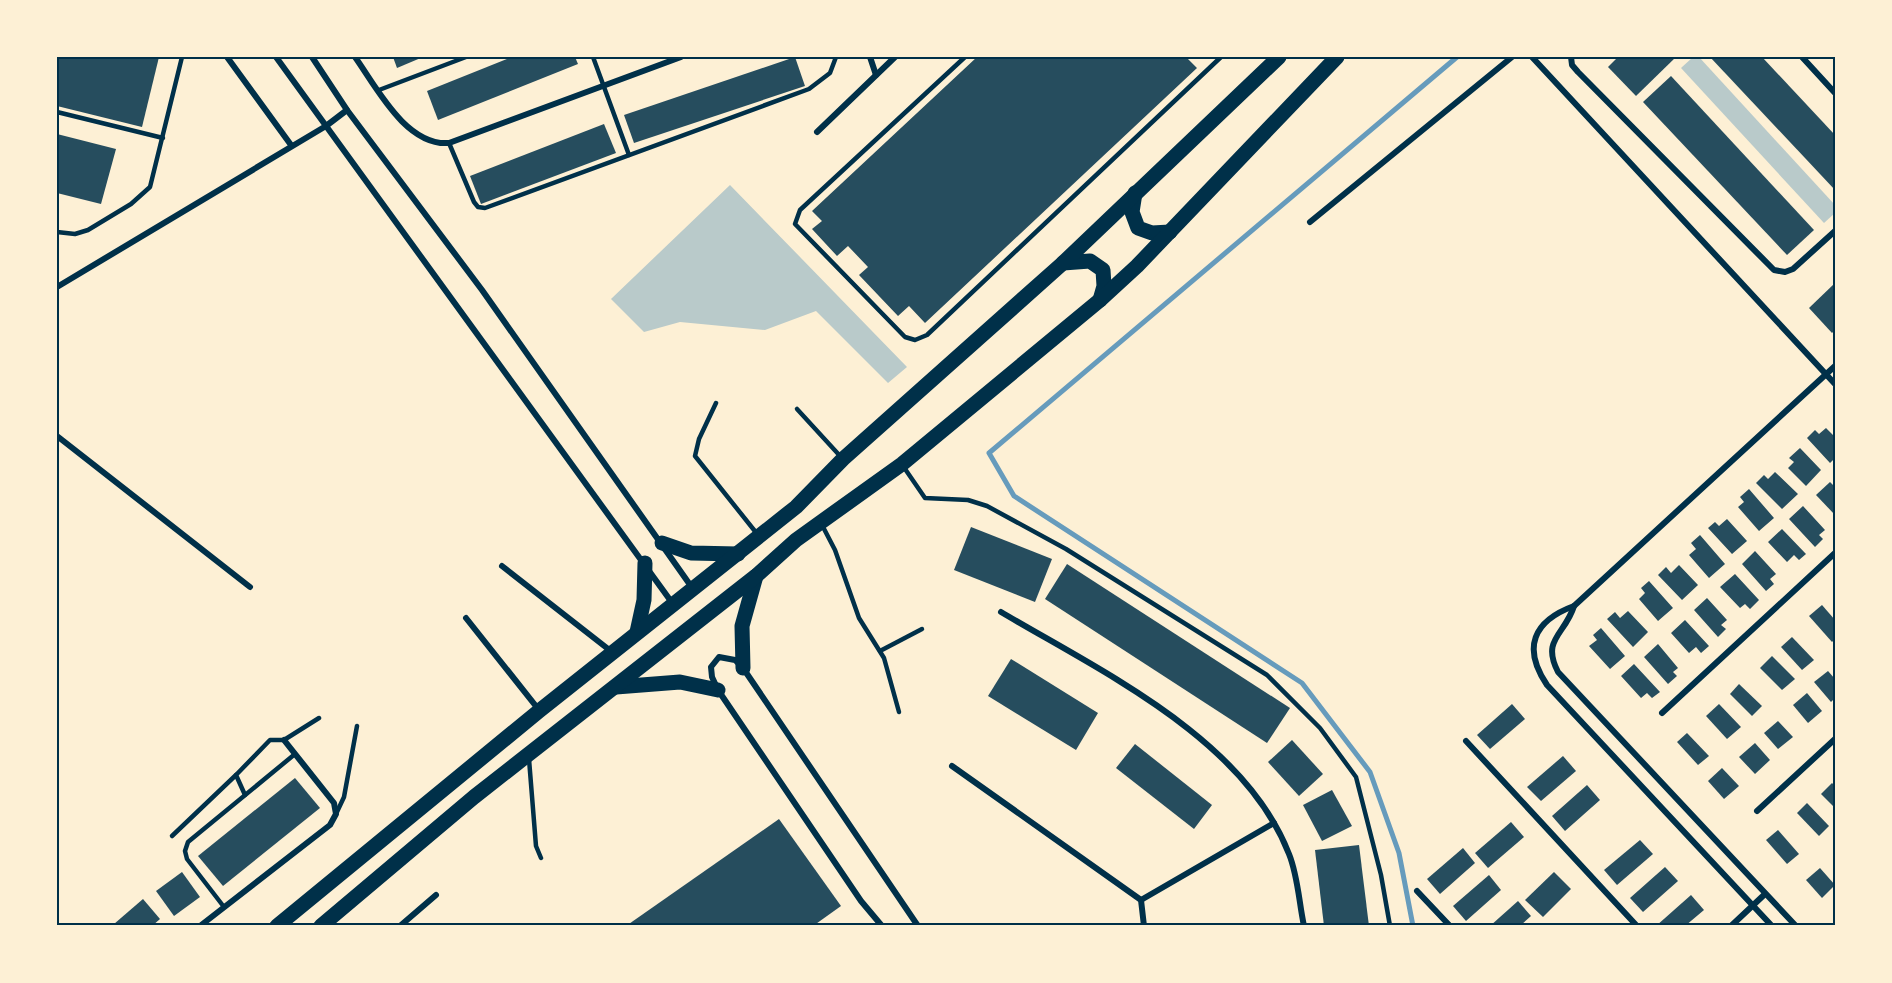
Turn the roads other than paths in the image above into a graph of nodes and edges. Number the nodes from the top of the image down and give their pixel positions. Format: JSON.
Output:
{"nodes":[{"id":1,"x":182,"y":57,"type":"edge"},
{"id":2,"x":227,"y":57,"type":"edge"},
{"id":3,"x":276,"y":57,"type":"edge"},
{"id":4,"x":312,"y":57,"type":"edge"},
{"id":5,"x":355,"y":57,"type":"edge"},
{"id":6,"x":466,"y":57,"type":"edge"},
{"id":7,"x":593,"y":57,"type":"edge"},
{"id":8,"x":681,"y":57,"type":"edge"},
{"id":9,"x":836,"y":57,"type":"edge"},
{"id":10,"x":870,"y":57,"type":"edge"},
{"id":11,"x":895,"y":57,"type":"edge"},
{"id":12,"x":965,"y":57,"type":"edge"},
{"id":13,"x":1221,"y":57,"type":"edge"},
{"id":14,"x":1279,"y":57,"type":"edge"},
{"id":15,"x":1337,"y":57,"type":"edge"},
{"id":16,"x":1512,"y":57,"type":"edge"},
{"id":17,"x":1532,"y":57,"type":"edge"},
{"id":18,"x":1571,"y":57,"type":"edge"},
{"id":19,"x":1802,"y":57,"type":"edge"},
{"id":20,"x":876,"y":75,"type":"junction"},
{"id":21,"x":604,"y":86,"type":"junction"},
{"id":22,"x":379,"y":90,"type":"junction"},
{"id":23,"x":1835,"y":93,"type":"edge"},
{"id":24,"x":347,"y":110,"type":"junction"},
{"id":25,"x":57,"y":112,"type":"edge"},
{"id":26,"x":326,"y":126,"type":"junction"},
{"id":27,"x":817,"y":132,"type":"dead end"},
{"id":28,"x":164,"y":138,"type":"junction"},
{"id":29,"x":449,"y":143,"type":"junction"},
{"id":30,"x":291,"y":145,"type":"junction"},
{"id":31,"x":629,"y":155,"type":"junction"},
{"id":32,"x":1135,"y":193,"type":"junction"},
{"id":33,"x":1310,"y":222,"type":"dead end"},
{"id":34,"x":1835,"y":231,"type":"edge"},
{"id":35,"x":57,"y":232,"type":"edge"},
{"id":36,"x":1170,"y":232,"type":"junction"},
{"id":37,"x":1063,"y":263,"type":"junction"},
{"id":38,"x":57,"y":287,"type":"edge"},
{"id":39,"x":1100,"y":300,"type":"junction"},
{"id":40,"x":1835,"y":366,"type":"edge"},
{"id":41,"x":1826,"y":374,"type":"junction"},
{"id":42,"x":1835,"y":384,"type":"edge"},
{"id":43,"x":716,"y":403,"type":"dead end"},
{"id":44,"x":798,"y":409,"type":"dead end"},
{"id":45,"x":57,"y":436,"type":"edge"},
{"id":46,"x":843,"y":459,"type":"junction"},
{"id":47,"x":902,"y":464,"type":"junction"},
{"id":48,"x":821,"y":522,"type":"junction"},
{"id":49,"x":759,"y":537,"type":"junction"},
{"id":50,"x":662,"y":543,"type":"junction"},
{"id":51,"x":1835,"y":553,"type":"edge"},
{"id":52,"x":738,"y":554,"type":"junction"},
{"id":53,"x":645,"y":563,"type":"junction"},
{"id":54,"x":502,"y":566,"type":"dead end"},
{"id":55,"x":756,"y":576,"type":"junction"},
{"id":56,"x":250,"y":587,"type":"dead end"},
{"id":57,"x":694,"y":589,"type":"junction"},
{"id":58,"x":673,"y":605,"type":"junction"},
{"id":59,"x":1574,"y":606,"type":"junction"},
{"id":60,"x":1001,"y":612,"type":"dead end"},
{"id":61,"x":466,"y":618,"type":"dead end"},
{"id":62,"x":922,"y":629,"type":"dead end"},
{"id":63,"x":637,"y":632,"type":"junction"},
{"id":64,"x":880,"y":651,"type":"junction"},
{"id":65,"x":612,"y":652,"type":"junction"},
{"id":66,"x":743,"y":668,"type":"junction"},
{"id":67,"x":616,"y":687,"type":"junction"},
{"id":68,"x":718,"y":690,"type":"junction"},
{"id":69,"x":539,"y":711,"type":"junction"},
{"id":70,"x":899,"y":712,"type":"dead end"},
{"id":71,"x":1662,"y":713,"type":"dead end"},
{"id":72,"x":319,"y":718,"type":"dead end"},
{"id":73,"x":357,"y":726,"type":"dead end"},
{"id":74,"x":1835,"y":739,"type":"edge"},
{"id":75,"x":284,"y":740,"type":"junction"},
{"id":76,"x":1466,"y":741,"type":"dead end"},
{"id":77,"x":295,"y":754,"type":"junction"},
{"id":78,"x":529,"y":756,"type":"junction"},
{"id":79,"x":952,"y":766,"type":"dead end"},
{"id":80,"x":236,"y":775,"type":"junction"},
{"id":81,"x":245,"y":795,"type":"junction"},
{"id":82,"x":1757,"y":811,"type":"dead end"},
{"id":83,"x":336,"y":814,"type":"junction"},
{"id":84,"x":1274,"y":823,"type":"junction"},
{"id":85,"x":172,"y":836,"type":"dead end"},
{"id":86,"x":541,"y":858,"type":"dead end"},
{"id":87,"x":1417,"y":891,"type":"dead end"},
{"id":88,"x":1765,"y":894,"type":"junction"},
{"id":89,"x":436,"y":895,"type":"dead end"},
{"id":90,"x":1141,"y":900,"type":"junction"},
{"id":91,"x":1752,"y":906,"type":"junction"},
{"id":92,"x":224,"y":907,"type":"junction"},
{"id":93,"x":200,"y":926,"type":"edge"},
{"id":94,"x":278,"y":926,"type":"edge"},
{"id":95,"x":321,"y":926,"type":"edge"},
{"id":96,"x":400,"y":926,"type":"edge"},
{"id":97,"x":882,"y":926,"type":"edge"},
{"id":98,"x":918,"y":926,"type":"edge"},
{"id":99,"x":1144,"y":926,"type":"edge"},
{"id":100,"x":1304,"y":926,"type":"edge"},
{"id":101,"x":1390,"y":926,"type":"edge"},
{"id":102,"x":1450,"y":926,"type":"edge"},
{"id":103,"x":1637,"y":926,"type":"edge"},
{"id":104,"x":1731,"y":926,"type":"edge"},
{"id":105,"x":1772,"y":926,"type":"edge"},
{"id":106,"x":1796,"y":926,"type":"edge"}],
"edges":[{"from":1,"to":28,"type":"lane"},
{"from":2,"to":30,"type":"street"},
{"from":3,"to":26,"type":"street"},
{"from":4,"to":24,"type":"street"},
{"from":5,"to":22,"type":"street"},
{"from":6,"to":22,"type":"lane"},
{"from":7,"to":21,"type":"lane"},
{"from":8,"to":21,"type":"street"},
{"from":9,"to":31,"type":"lane"},
{"from":10,"to":20,"type":"street"},
{"from":11,"to":20,"type":"street"},
{"from":12,"to":13,"type":"lane"},
{"from":14,"to":32,"type":"main road"},
{"from":15,"to":36,"type":"main road"},
{"from":16,"to":33,"type":"street"},
{"from":17,"to":41,"type":"street"},
{"from":18,"to":34,"type":"street"},
{"from":19,"to":23,"type":"street"},
{"from":20,"to":27,"type":"street"},
{"from":21,"to":29,"type":"street"},
{"from":21,"to":31,"type":"lane"},
{"from":22,"to":29,"type":"street"},
{"from":24,"to":26,"type":"street"},
{"from":24,"to":50,"type":"street"},
{"from":25,"to":28,"type":"lane"},
{"from":26,"to":30,"type":"street"},
{"from":26,"to":53,"type":"street"},
{"from":28,"to":35,"type":"lane"},
{"from":29,"to":31,"type":"lane"},
{"from":30,"to":38,"type":"street"},
{"from":32,"to":36,"type":"main road"},
{"from":32,"to":37,"type":"main road"},
{"from":36,"to":39,"type":"main road"},
{"from":37,"to":39,"type":"main road"},
{"from":37,"to":46,"type":"main road"},
{"from":39,"to":47,"type":"main road"},
{"from":40,"to":41,"type":"street"},
{"from":41,"to":42,"type":"street"},
{"from":41,"to":59,"type":"street"},
{"from":43,"to":49,"type":"lane"},
{"from":44,"to":46,"type":"lane"},
{"from":45,"to":56,"type":"street"},
{"from":46,"to":49,"type":"main road"},
{"from":47,"to":48,"type":"main road"},
{"from":47,"to":101,"type":"lane"},
{"from":48,"to":55,"type":"main road"},
{"from":48,"to":64,"type":"lane"},
{"from":49,"to":52,"type":"main road"},
{"from":50,"to":52,"type":"main road"},
{"from":50,"to":57,"type":"street"},
{"from":51,"to":71,"type":"street"},
{"from":52,"to":57,"type":"main road"},
{"from":53,"to":58,"type":"street"},
{"from":53,"to":63,"type":"main road"},
{"from":54,"to":65,"type":"street"},
{"from":55,"to":66,"type":"main road"},
{"from":55,"to":67,"type":"main road"},
{"from":57,"to":58,"type":"main road"},
{"from":58,"to":63,"type":"main road"},
{"from":59,"to":88,"type":"street"},
{"from":59,"to":91,"type":"street"},
{"from":60,"to":84,"type":"street"},
{"from":61,"to":69,"type":"street"},
{"from":62,"to":64,"type":"lane"},
{"from":63,"to":65,"type":"main road"},
{"from":64,"to":70,"type":"lane"},
{"from":65,"to":69,"type":"main road"},
{"from":66,"to":68,"type":"street"},
{"from":66,"to":98,"type":"street"},
{"from":67,"to":68,"type":"main road"},
{"from":67,"to":78,"type":"main road"},
{"from":68,"to":97,"type":"street"},
{"from":69,"to":94,"type":"main road"},
{"from":72,"to":75,"type":"lane"},
{"from":73,"to":83,"type":"lane"},
{"from":74,"to":82,"type":"street"},
{"from":75,"to":77,"type":"street"},
{"from":75,"to":80,"type":"lane"},
{"from":76,"to":103,"type":"street"},
{"from":77,"to":81,"type":"lane"},
{"from":77,"to":83,"type":"street"},
{"from":78,"to":86,"type":"lane"},
{"from":78,"to":95,"type":"main road"},
{"from":79,"to":90,"type":"street"},
{"from":80,"to":81,"type":"lane"},
{"from":80,"to":85,"type":"lane"},
{"from":81,"to":92,"type":"lane"},
{"from":83,"to":92,"type":"street"},
{"from":84,"to":90,"type":"street"},
{"from":84,"to":100,"type":"street"},
{"from":87,"to":102,"type":"street"},
{"from":88,"to":91,"type":"street"},
{"from":88,"to":106,"type":"street"},
{"from":89,"to":96,"type":"street"},
{"from":90,"to":99,"type":"street"},
{"from":91,"to":104,"type":"street"},
{"from":91,"to":105,"type":"street"},
{"from":92,"to":93,"type":"street"}]}
